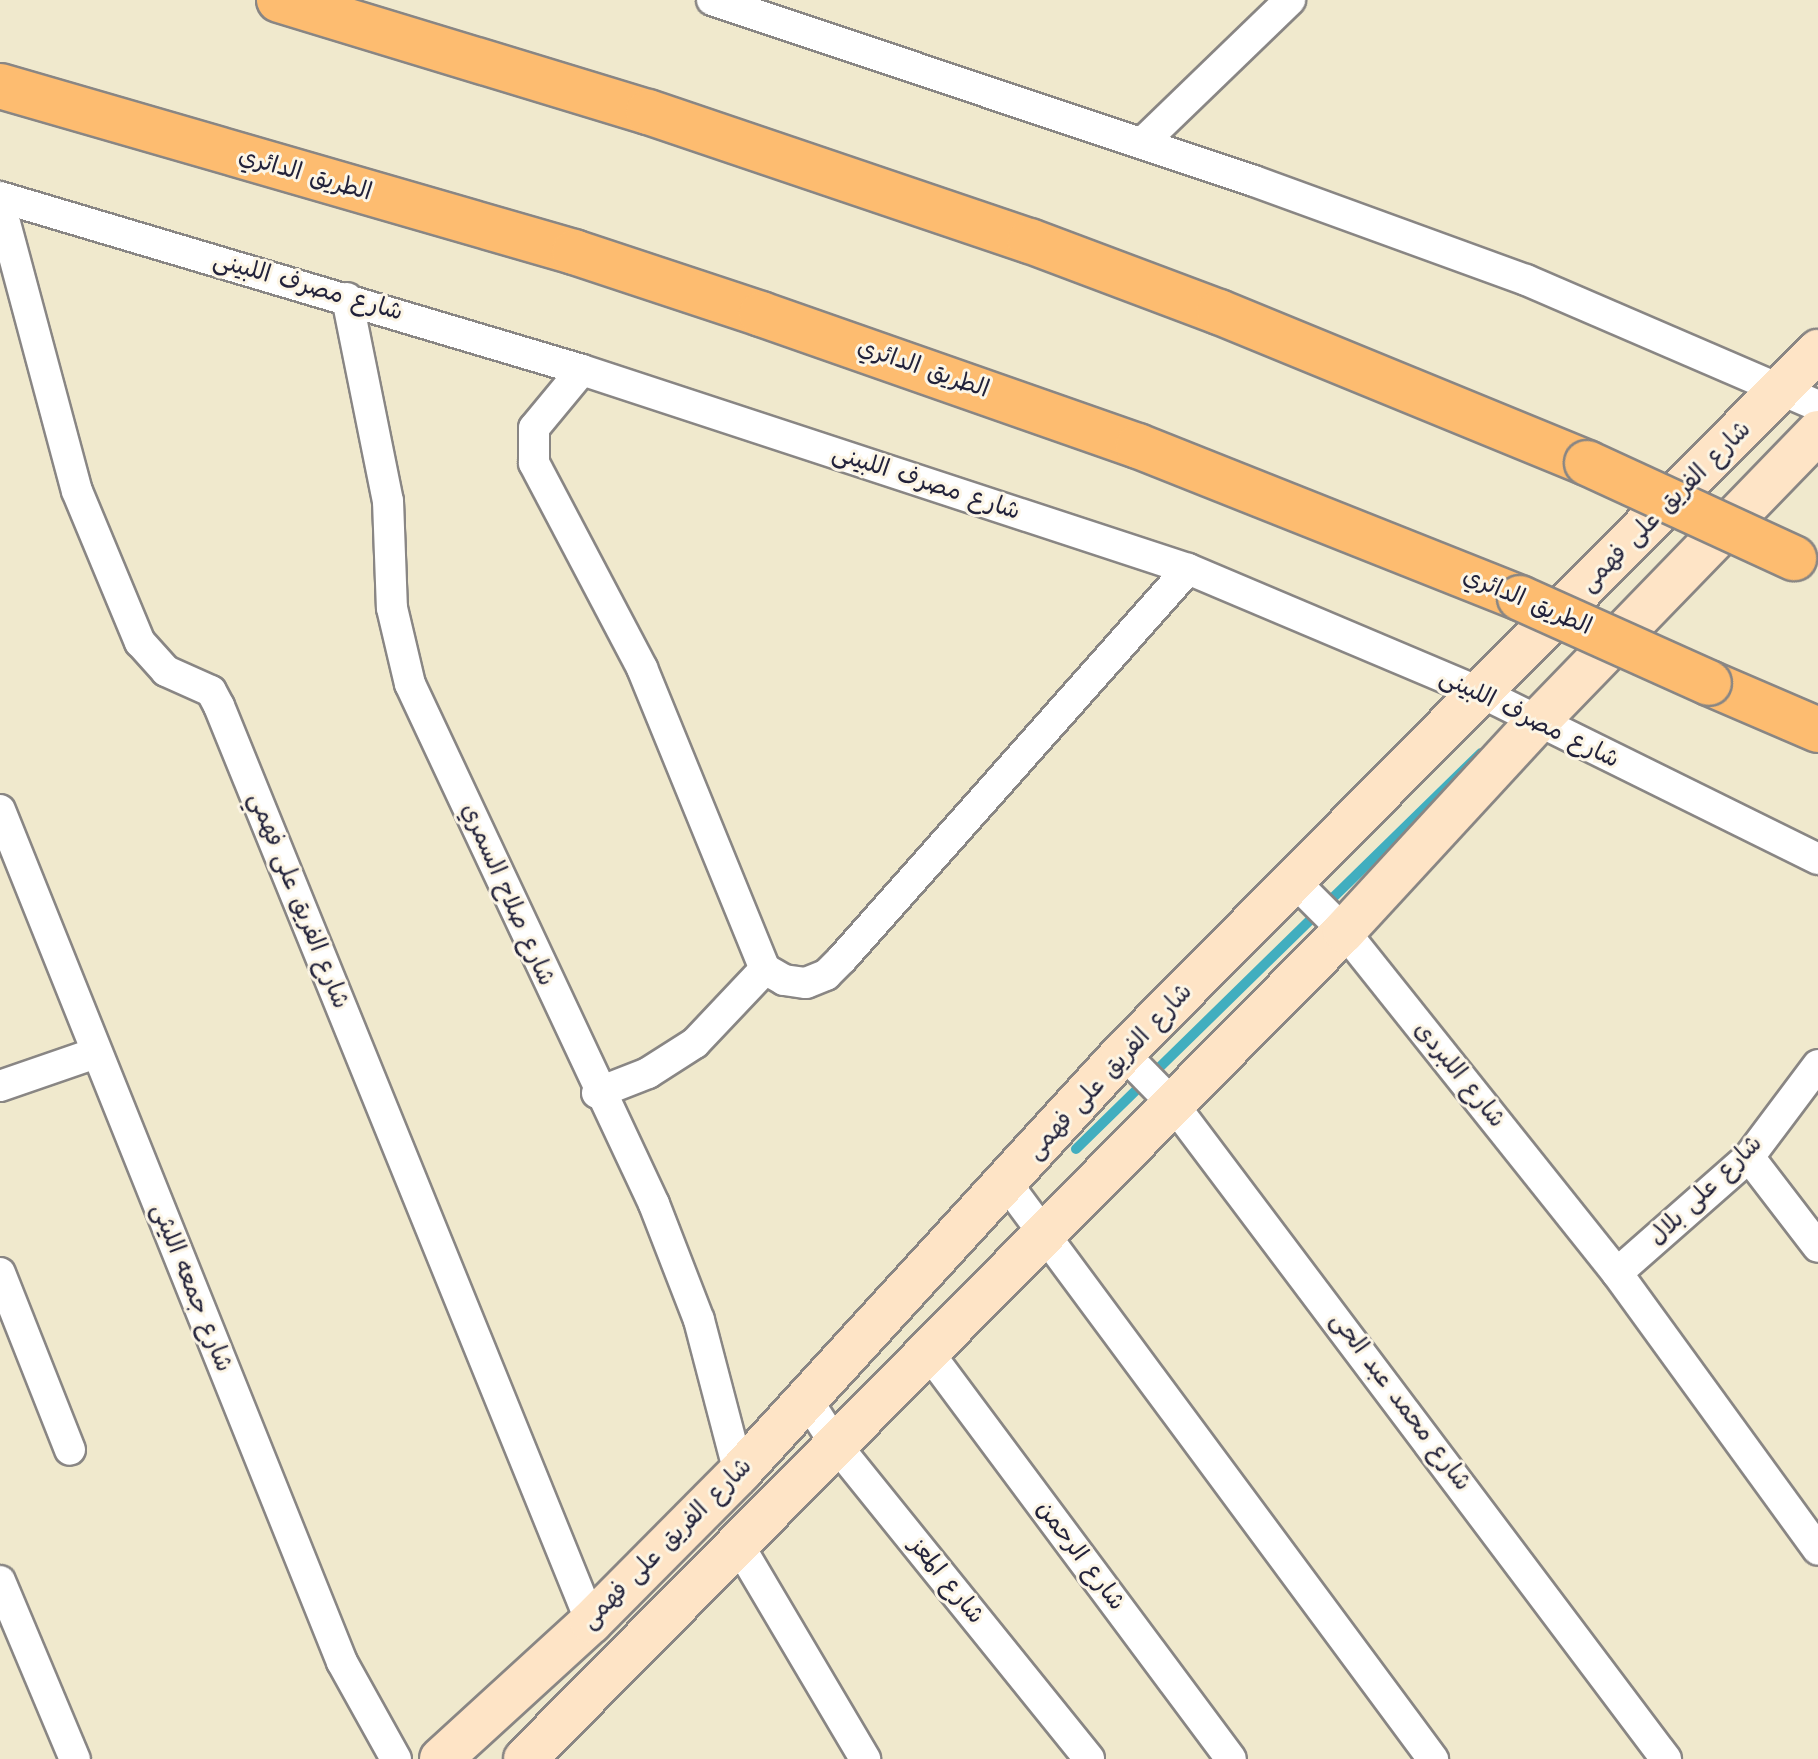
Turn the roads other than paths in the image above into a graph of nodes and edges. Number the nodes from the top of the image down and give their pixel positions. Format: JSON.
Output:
{"nodes":[{"id":1,"x":279,"y":0,"type":"edge"},
{"id":2,"x":712,"y":0,"type":"edge"},
{"id":3,"x":1290,"y":0,"type":"edge"},
{"id":4,"x":0,"y":86,"type":"edge"},
{"id":5,"x":1142,"y":143,"type":"junction"},
{"id":6,"x":0,"y":197,"type":"edge"},
{"id":7,"x":0,"y":204,"type":"edge"},
{"id":8,"x":347,"y":298,"type":"junction"},
{"id":9,"x":1818,"y":351,"type":"edge"},
{"id":10,"x":582,"y":370,"type":"junction"},
{"id":11,"x":1801,"y":397,"type":"edge"},
{"id":12,"x":1818,"y":432,"type":"edge"},
{"id":13,"x":1806,"y":564,"type":"edge"},
{"id":14,"x":1188,"y":569,"type":"junction"},
{"id":15,"x":1482,"y":693,"type":"junction"},
{"id":16,"x":1537,"y":722,"type":"junction"},
{"id":17,"x":1818,"y":730,"type":"edge"},
{"id":18,"x":0,"y":810,"type":"edge"},
{"id":19,"x":1818,"y":859,"type":"edge"},
{"id":20,"x":1299,"y":886,"type":"junction"},
{"id":21,"x":1338,"y":925,"type":"junction"},
{"id":22,"x":765,"y":969,"type":"junction"},
{"id":23,"x":96,"y":1053,"type":"junction"},
{"id":24,"x":1130,"y":1059,"type":"junction"},
{"id":25,"x":1818,"y":1065,"type":"edge"},
{"id":26,"x":0,"y":1086,"type":"edge"},
{"id":27,"x":597,"y":1093,"type":"junction"},
{"id":28,"x":1169,"y":1099,"type":"junction"},
{"id":29,"x":1749,"y":1157,"type":"junction"},
{"id":30,"x":1007,"y":1184,"type":"junction"},
{"id":31,"x":1043,"y":1236,"type":"junction"},
{"id":32,"x":1818,"y":1247,"type":"edge"},
{"id":33,"x":0,"y":1273,"type":"edge"},
{"id":34,"x":1617,"y":1273,"type":"junction"},
{"id":35,"x":928,"y":1352,"type":"junction"},
{"id":36,"x":807,"y":1400,"type":"junction"},
{"id":37,"x":836,"y":1445,"type":"junction"},
{"id":38,"x":70,"y":1450,"type":"dead end"},
{"id":39,"x":739,"y":1473,"type":"junction"},
{"id":40,"x":738,"y":1544,"type":"junction"},
{"id":41,"x":1818,"y":1550,"type":"edge"},
{"id":42,"x":0,"y":1581,"type":"edge"},
{"id":43,"x":591,"y":1622,"type":"junction"},
{"id":44,"x":75,"y":1759,"type":"edge"},
{"id":45,"x":396,"y":1759,"type":"edge"},
{"id":46,"x":441,"y":1759,"type":"edge"},
{"id":47,"x":525,"y":1759,"type":"edge"},
{"id":48,"x":865,"y":1759,"type":"edge"},
{"id":49,"x":1089,"y":1759,"type":"edge"},
{"id":50,"x":1231,"y":1759,"type":"edge"},
{"id":51,"x":1433,"y":1759,"type":"edge"},
{"id":52,"x":1666,"y":1759,"type":"edge"}],
"edges":[{"from":1,"to":13,"type":"highway","bridge":true},
{"from":2,"to":5,"type":"street"},
{"from":3,"to":5,"type":"street"},
{"from":4,"to":17,"type":"highway","name":"الطريق الدائري","bridge":true},
{"from":5,"to":11,"type":"street"},
{"from":6,"to":8,"type":"street","name":"شارع مصرف اللبينى"},
{"from":7,"to":43,"type":"street","name":"شارع الفريق على فهمي"},
{"from":8,"to":10,"type":"street","name":"شارع مصرف اللبينى"},
{"from":8,"to":27,"type":"street","name":"شارع صلاح السمري"},
{"from":9,"to":11,"type":"street","name":"شارع الفريق على فهمى"},
{"from":10,"to":14,"type":"street","name":"شارع مصرف اللبينى"},
{"from":10,"to":22,"type":"street"},
{"from":11,"to":15,"type":"street","name":"شارع الفريق على فهمى"},
{"from":12,"to":16,"type":"street"},
{"from":14,"to":15,"type":"street","name":"شارع مصرف اللبينى"},
{"from":14,"to":22,"type":"street"},
{"from":15,"to":16,"type":"street","name":"شارع مصرف اللبينى"},
{"from":15,"to":20,"type":"street","name":"شارع الفريق على فهمى"},
{"from":16,"to":19,"type":"street","name":"شارع مصرف اللبينى"},
{"from":16,"to":21,"type":"street"},
{"from":18,"to":23,"type":"street","name":"شارع جمعه الليثى"},
{"from":20,"to":21,"type":"street","name":"شارع اللبردى"},
{"from":20,"to":24,"type":"street","name":"شارع الفريق على فهمى"},
{"from":21,"to":28,"type":"street"},
{"from":21,"to":34,"type":"street","name":"شارع اللبردى"},
{"from":22,"to":27,"type":"street"},
{"from":23,"to":26,"type":"street"},
{"from":23,"to":45,"type":"street","name":"شارع جمعه الليثى"},
{"from":24,"to":28,"type":"street","name":"شارع محمد عبد الحى"},
{"from":24,"to":30,"type":"street","name":"شارع الفريق على فهمى"},
{"from":25,"to":29,"type":"street","name":"شارع على بلال"},
{"from":27,"to":39,"type":"street","name":"شارع صلاح السمري"},
{"from":28,"to":31,"type":"street"},
{"from":28,"to":52,"type":"street","name":"شارع محمد عبد الحى"},
{"from":29,"to":32,"type":"street"},
{"from":29,"to":34,"type":"street","name":"شارع على بلال"},
{"from":30,"to":31,"type":"street"},
{"from":30,"to":36,"type":"street","name":"شارع الفريق على فهمى"},
{"from":31,"to":35,"type":"street"},
{"from":31,"to":51,"type":"street"},
{"from":33,"to":38,"type":"street"},
{"from":34,"to":41,"type":"street","name":"شارع اللبردى"},
{"from":35,"to":37,"type":"street"},
{"from":35,"to":50,"type":"street","name":"شارع الرحمن"},
{"from":36,"to":37,"type":"street","name":"شارع المعز"},
{"from":36,"to":39,"type":"street","name":"شارع الفريق على فهمى"},
{"from":37,"to":40,"type":"street"},
{"from":37,"to":49,"type":"street","name":"شارع المعز"},
{"from":39,"to":43,"type":"street","name":"شارع الفريق على فهمى"},
{"from":40,"to":47,"type":"street"},
{"from":40,"to":48,"type":"street"},
{"from":42,"to":44,"type":"street"},
{"from":43,"to":46,"type":"street","name":"شارع الفريق على فهمى"}]}
